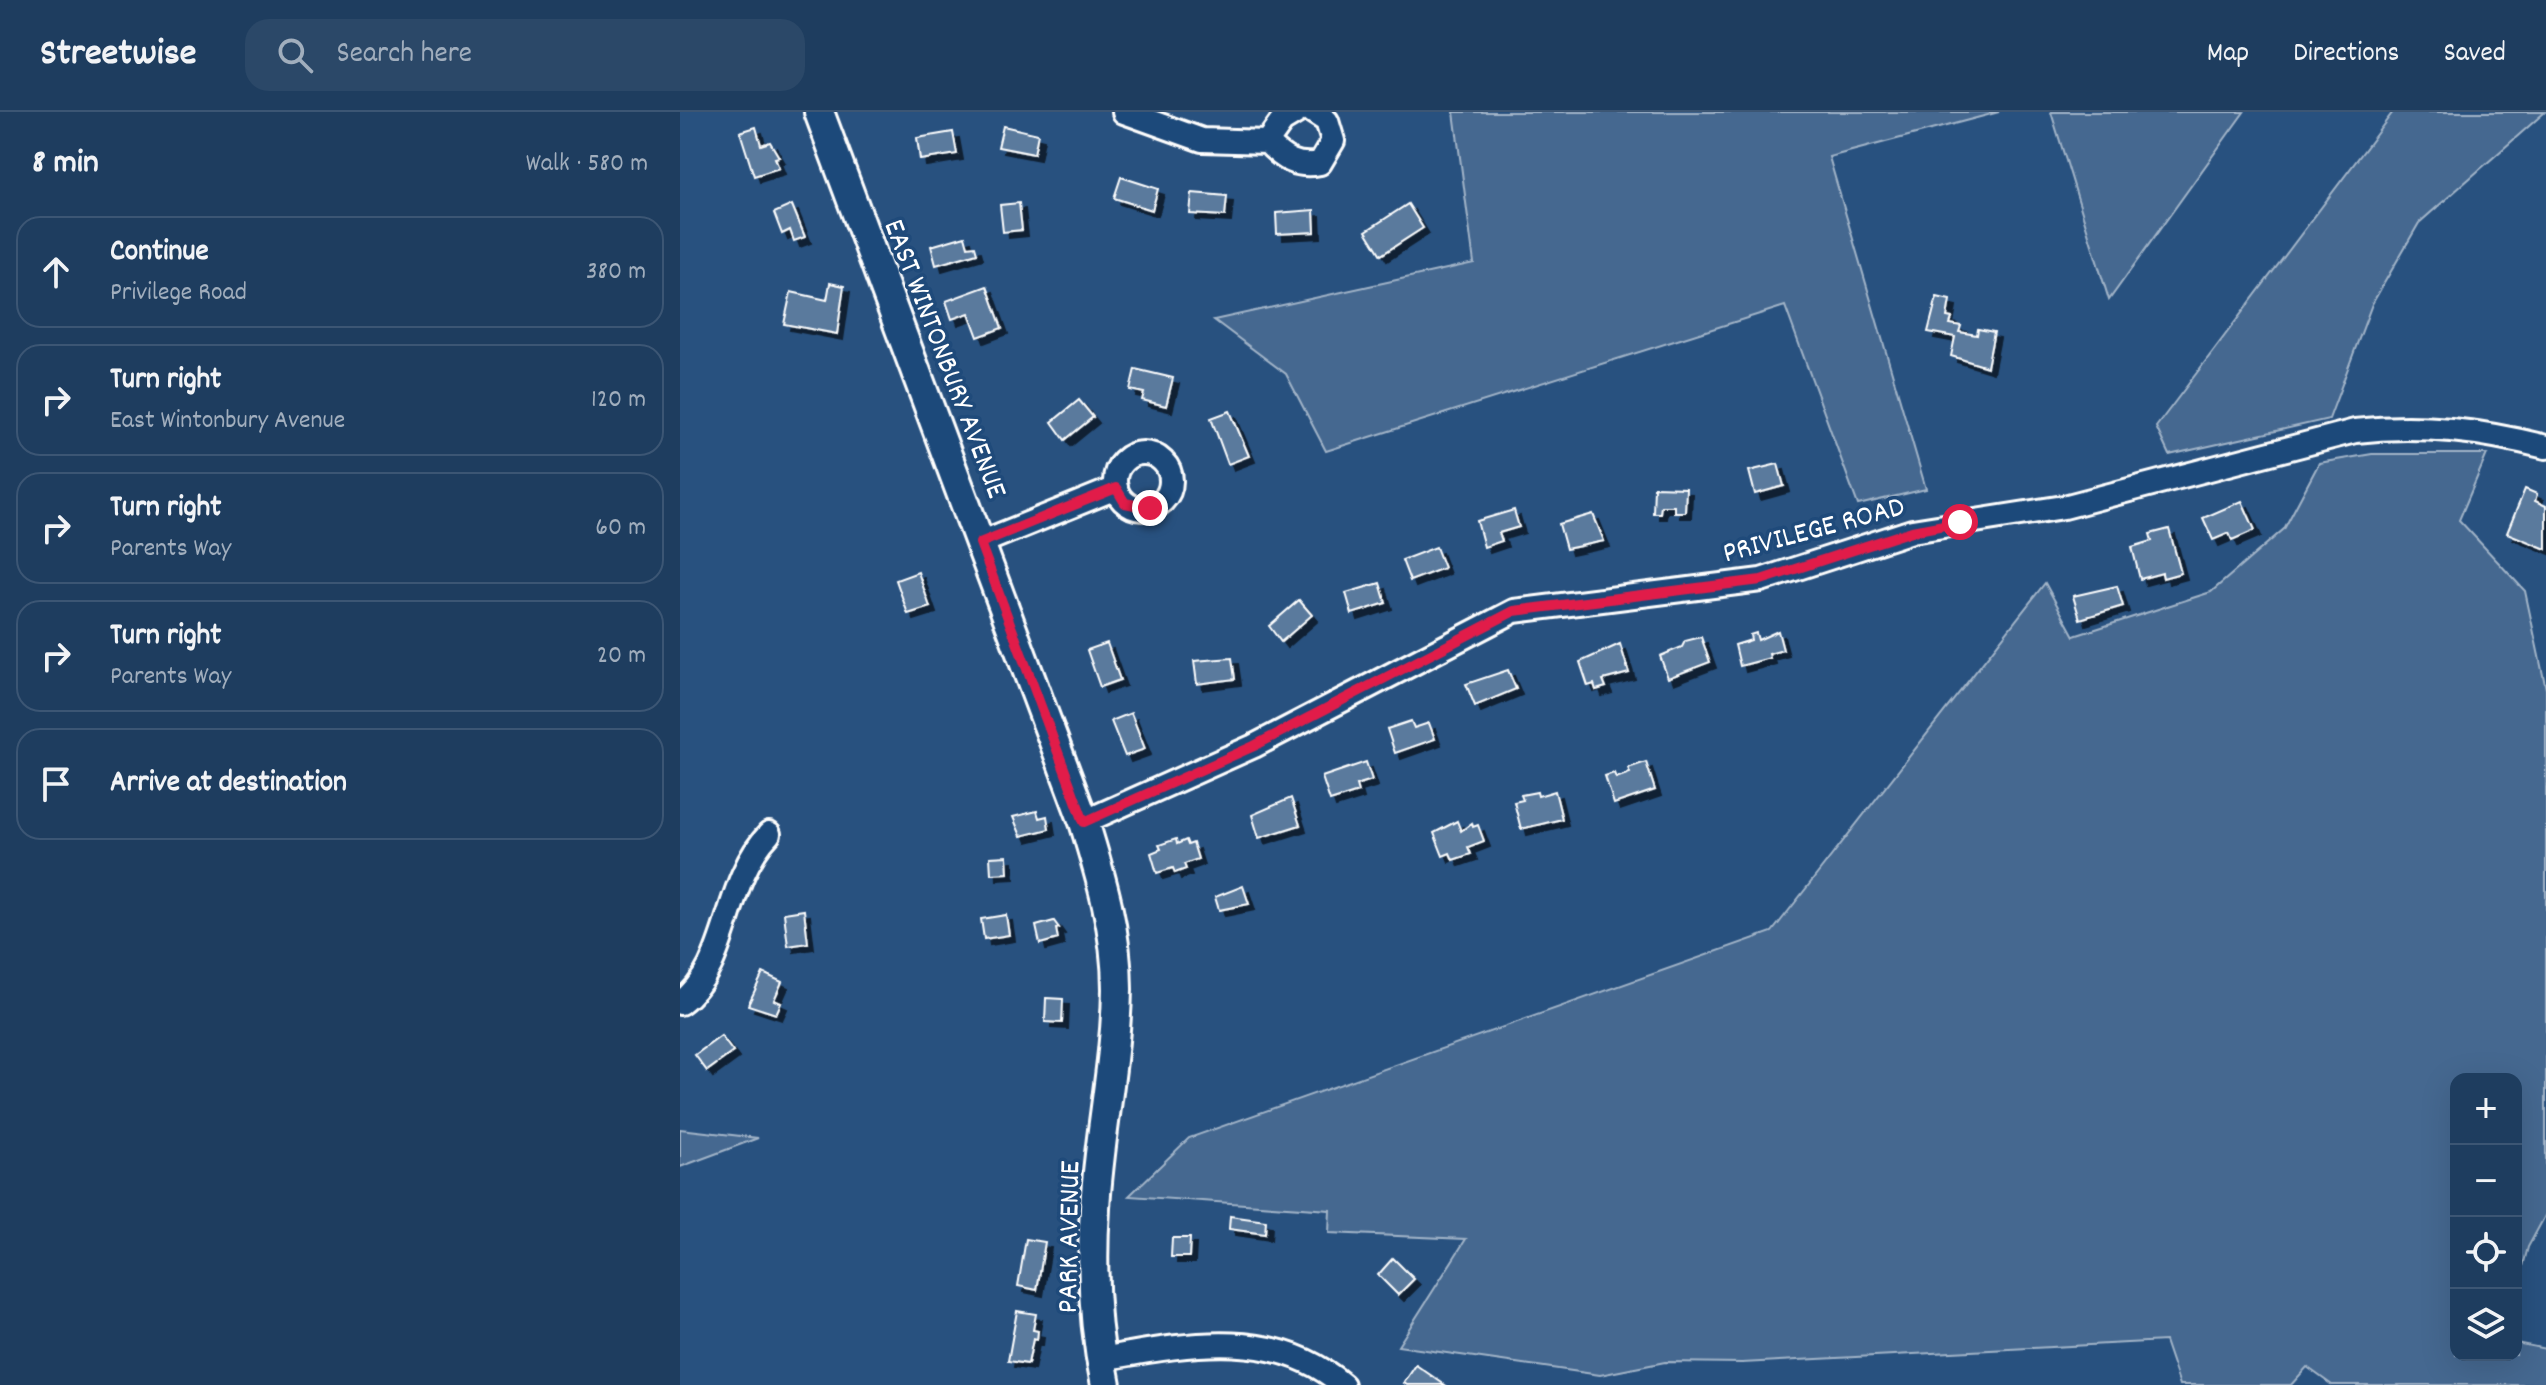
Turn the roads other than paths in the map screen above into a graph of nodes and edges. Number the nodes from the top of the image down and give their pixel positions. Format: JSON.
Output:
{"nodes":[{"id":1,"x":819,"y":112,"type":"edge"},
{"id":2,"x":1124,"y":112,"type":"edge"},
{"id":3,"x":1297,"y":112,"type":"edge"},
{"id":4,"x":1313,"y":112,"type":"edge"},
{"id":5,"x":1267,"y":142,"type":"junction"},
{"id":6,"x":2546,"y":447,"type":"edge"},
{"id":7,"x":1116,"y":488,"type":"dead end"},
{"id":8,"x":980,"y":543,"type":"junction"},
{"id":9,"x":1084,"y":822,"type":"junction"},
{"id":10,"x":769,"y":834,"type":"dead end"},
{"id":11,"x":680,"y":1003,"type":"edge"},
{"id":12,"x":1110,"y":1091,"type":"joint"},
{"id":13,"x":1104,"y":1372,"type":"edge"},
{"id":14,"x":1343,"y":1385,"type":"edge"}],
"edges":[{"from":1,"to":8,"type":"main road","name":"EAST WINTONBURY AVENUE"},
{"from":2,"to":5,"type":"street"},
{"from":3,"to":5,"type":"street"},
{"from":4,"to":5,"type":"street"},
{"from":6,"to":9,"type":"street","name":"PRIVILEGE ROAD"},
{"from":7,"to":8,"type":"street"},
{"from":8,"to":9,"type":"main road","name":"EAST WINTONBURY AVENUE"},
{"from":9,"to":12,"type":"main road","name":"EAST WINTONBURY AVENUE"},
{"from":10,"to":11,"type":"street"},
{"from":12,"to":13,"type":"main road","name":"PARK AVENUE"},
{"from":13,"to":14,"type":"street"}]}
